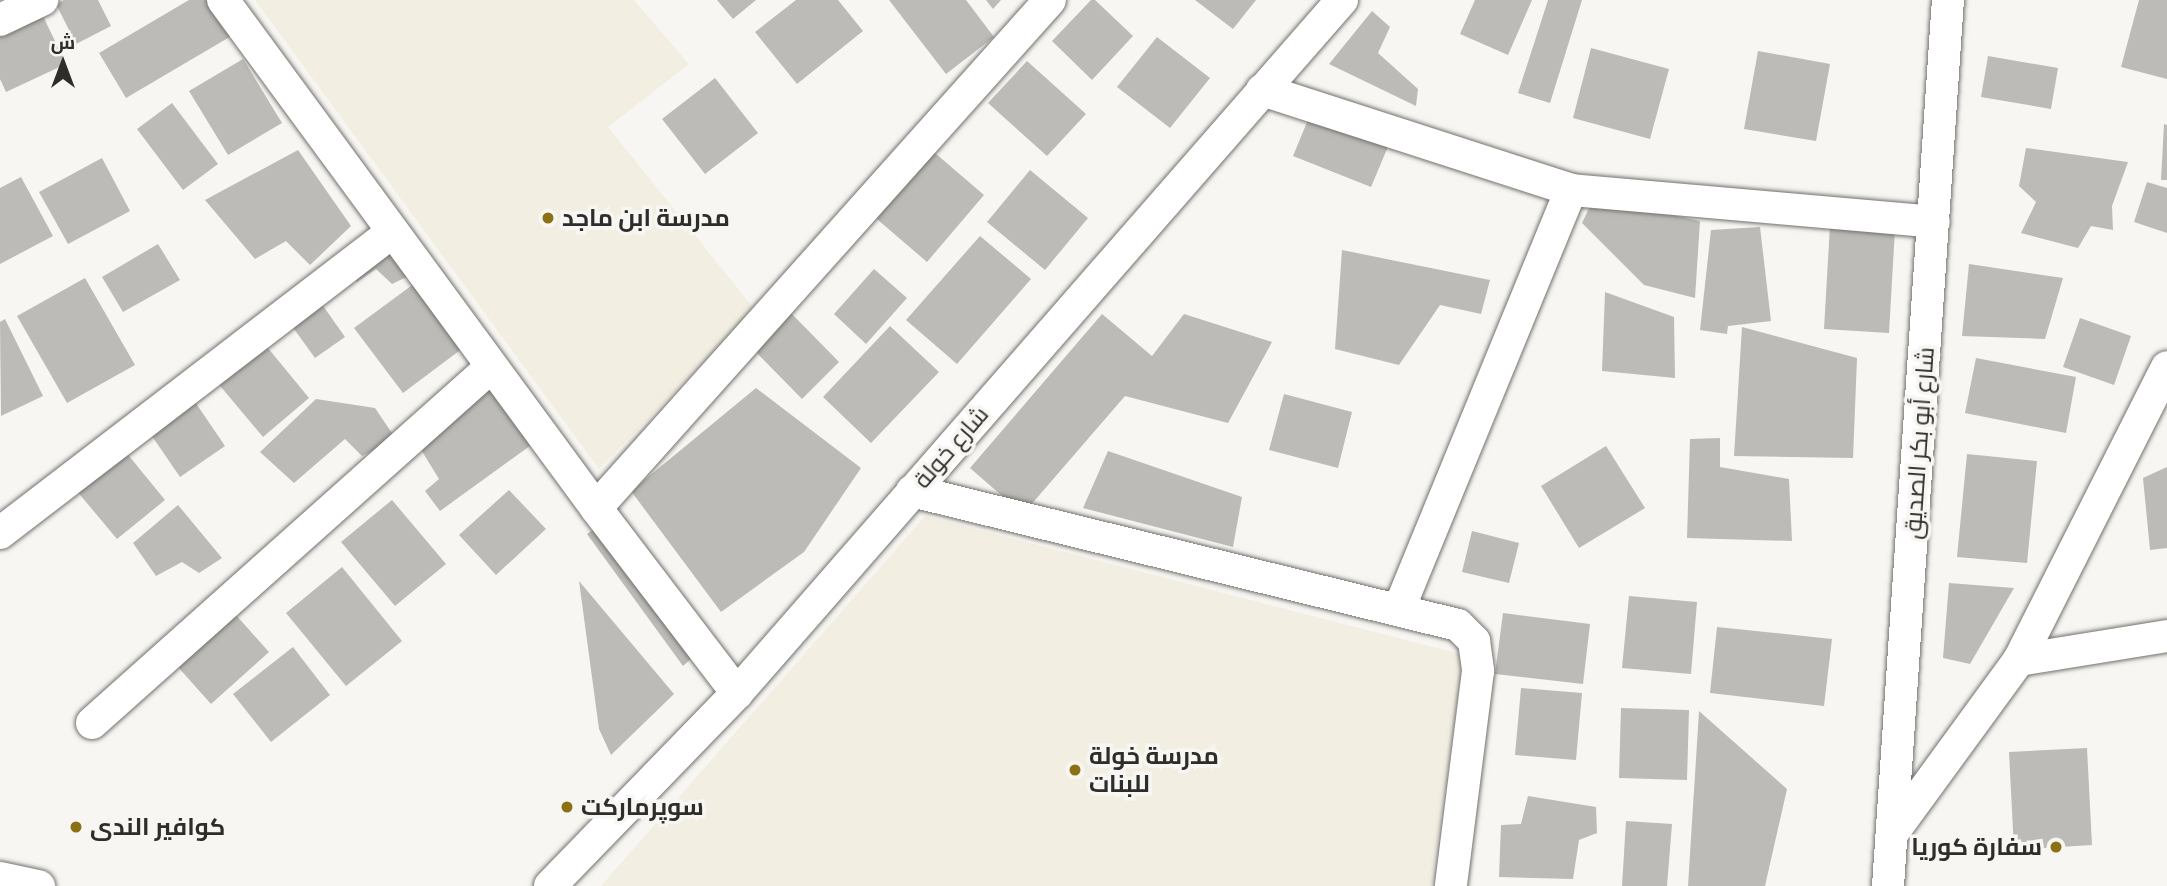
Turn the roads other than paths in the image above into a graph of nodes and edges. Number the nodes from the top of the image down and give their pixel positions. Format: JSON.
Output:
{"nodes":[{"id":1,"x":42,"y":0,"type":"edge"},
{"id":2,"x":222,"y":0,"type":"edge"},
{"id":3,"x":1050,"y":0,"type":"edge"},
{"id":4,"x":1342,"y":0,"type":"edge"},
{"id":5,"x":1948,"y":0,"type":"edge"},
{"id":6,"x":0,"y":20,"type":"edge"},
{"id":7,"x":1262,"y":90,"type":"junction"},
{"id":8,"x":1571,"y":190,"type":"junction"},
{"id":9,"x":1934,"y":222,"type":"junction"},
{"id":10,"x":392,"y":232,"type":"junction"},
{"id":11,"x":2167,"y":366,"type":"edge"},
{"id":12,"x":491,"y":367,"type":"junction"},
{"id":13,"x":912,"y":491,"type":"junction"},
{"id":14,"x":596,"y":508,"type":"junction"},
{"id":15,"x":0,"y":533,"type":"edge"},
{"id":16,"x":1399,"y":609,"type":"junction"},
{"id":17,"x":2167,"y":636,"type":"edge"},
{"id":18,"x":2019,"y":660,"type":"junction"},
{"id":19,"x":737,"y":693,"type":"junction"},
{"id":20,"x":92,"y":723,"type":"dead end"},
{"id":21,"x":1892,"y":834,"type":"junction"},
{"id":22,"x":0,"y":878,"type":"edge"},
{"id":23,"x":39,"y":886,"type":"edge"},
{"id":24,"x":550,"y":886,"type":"edge"},
{"id":25,"x":1451,"y":886,"type":"edge"},
{"id":26,"x":1888,"y":886,"type":"edge"}],
"edges":[{"from":1,"to":6,"type":"street"},
{"from":2,"to":10,"type":"street"},
{"from":3,"to":14,"type":"street"},
{"from":4,"to":7,"type":"street","name":"شارع خولة"},
{"from":5,"to":9,"type":"street","name":"شارع أبو بكر الصديق"},
{"from":7,"to":8,"type":"street"},
{"from":7,"to":13,"type":"street","name":"شارع خولة"},
{"from":8,"to":9,"type":"street"},
{"from":8,"to":16,"type":"street"},
{"from":9,"to":21,"type":"street","name":"شارع أبو بكر الصديق"},
{"from":10,"to":12,"type":"street"},
{"from":10,"to":15,"type":"street"},
{"from":11,"to":18,"type":"street"},
{"from":12,"to":14,"type":"street"},
{"from":12,"to":20,"type":"street"},
{"from":13,"to":16,"type":"street"},
{"from":13,"to":19,"type":"street","name":"شارع خولة"},
{"from":14,"to":19,"type":"street"},
{"from":16,"to":25,"type":"street"},
{"from":17,"to":18,"type":"street"},
{"from":18,"to":21,"type":"street"},
{"from":19,"to":24,"type":"street","name":"شارع خولة"},
{"from":21,"to":26,"type":"street","name":"شارع أبو بكر الصديق"},
{"from":22,"to":23,"type":"street"}]}
